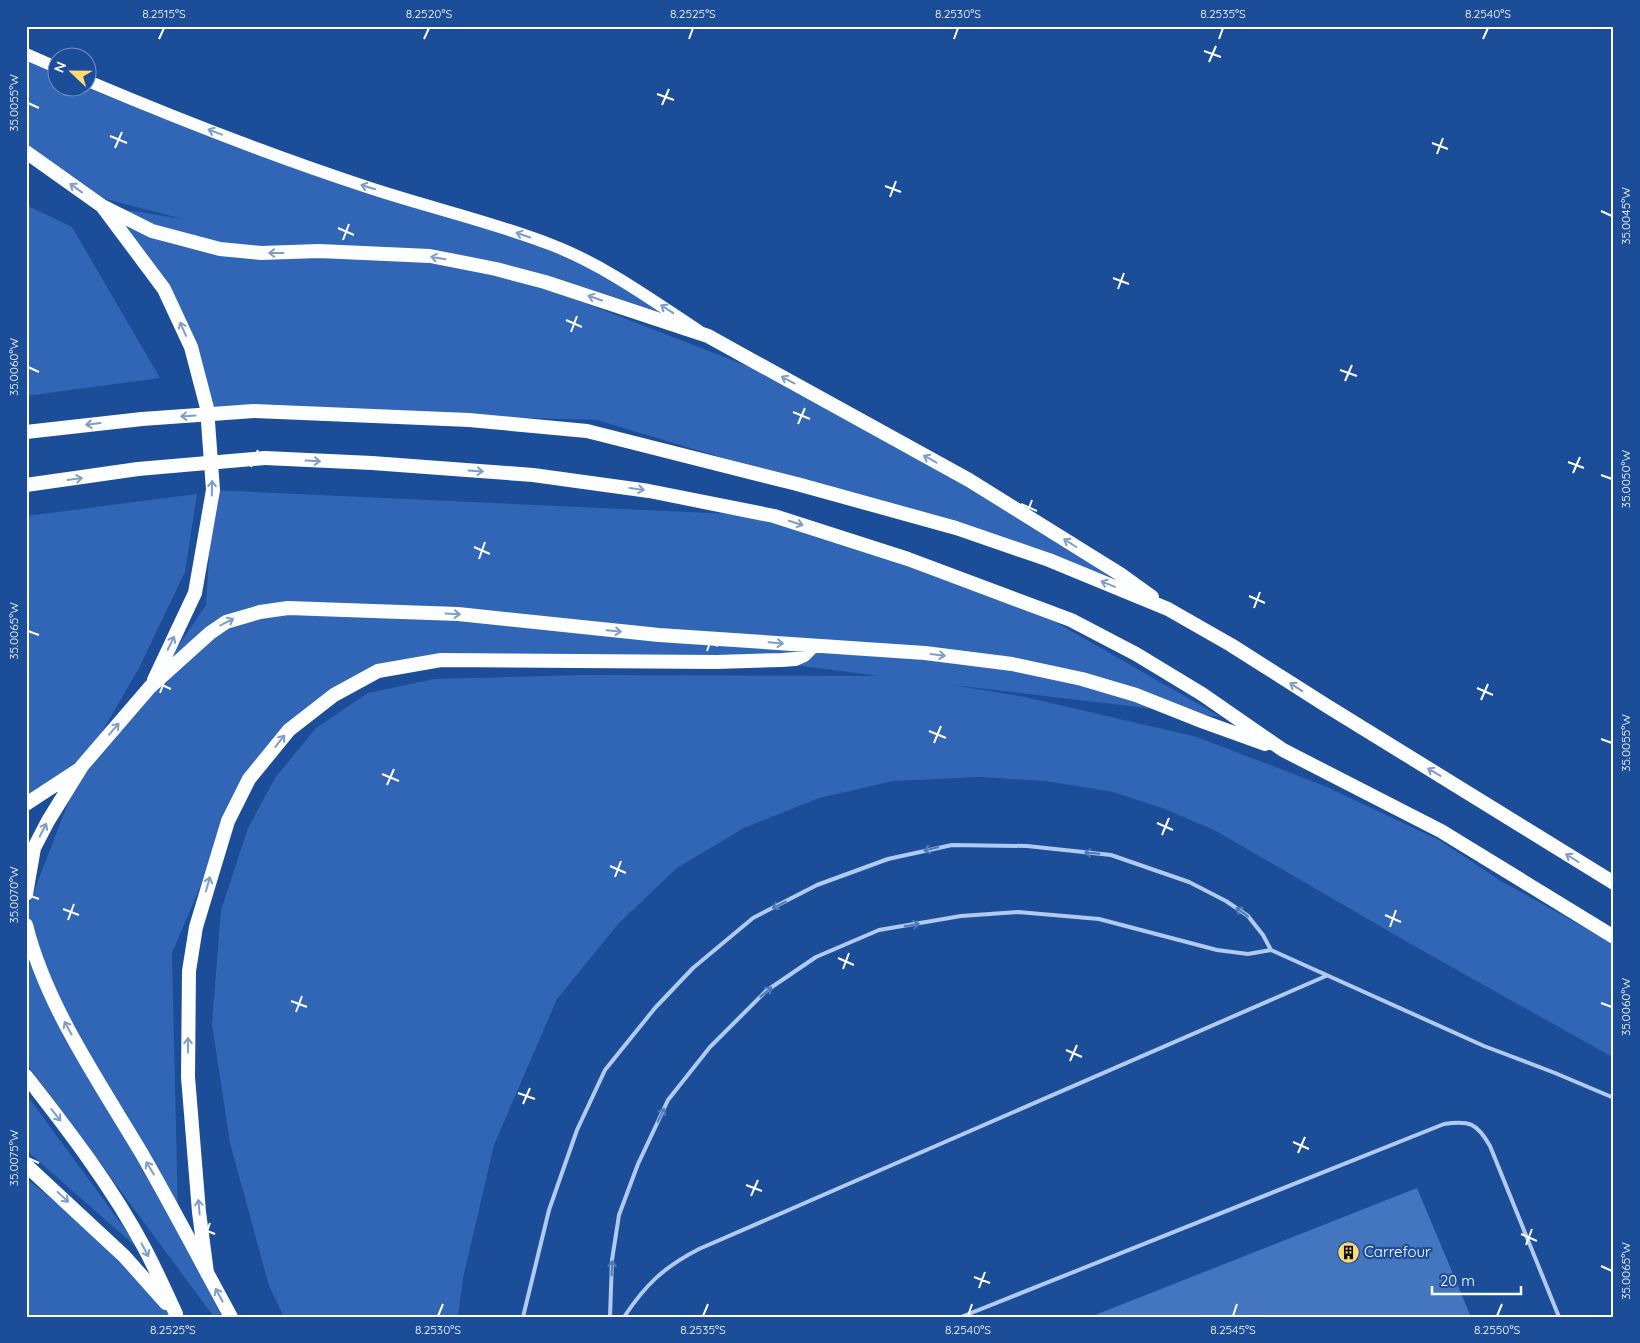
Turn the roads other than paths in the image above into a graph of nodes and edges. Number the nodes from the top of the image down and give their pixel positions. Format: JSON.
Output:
{"nodes":[{"id":1,"x":26,"y":54,"type":"edge"},
{"id":2,"x":48,"y":64,"type":"edge"},
{"id":3,"x":98,"y":85,"type":"edge"},
{"id":4,"x":26,"y":152,"type":"edge"},
{"id":5,"x":102,"y":206,"type":"junction"},
{"id":6,"x":708,"y":336,"type":"junction"},
{"id":7,"x":26,"y":432,"type":"edge"},
{"id":8,"x":26,"y":486,"type":"edge"},
{"id":9,"x":1168,"y":609,"type":"junction"},
{"id":10,"x":813,"y":646,"type":"junction"},
{"id":11,"x":150,"y":687,"type":"junction"},
{"id":12,"x":1283,"y":750,"type":"junction"},
{"id":13,"x":82,"y":766,"type":"junction"},
{"id":14,"x":26,"y":804,"type":"edge"},
{"id":15,"x":1614,"y":884,"type":"edge"},
{"id":16,"x":26,"y":894,"type":"edge"},
{"id":17,"x":26,"y":925,"type":"edge"},
{"id":18,"x":1614,"y":937,"type":"edge"},
{"id":19,"x":1271,"y":950,"type":"junction"},
{"id":20,"x":1326,"y":976,"type":"junction"},
{"id":21,"x":26,"y":1076,"type":"edge"},
{"id":22,"x":1614,"y":1098,"type":"edge"},
{"id":23,"x":26,"y":1164,"type":"edge"},
{"id":24,"x":207,"y":1273,"type":"junction"},
{"id":25,"x":177,"y":1315,"type":"edge"},
{"id":26,"x":231,"y":1317,"type":"edge"},
{"id":27,"x":523,"y":1317,"type":"edge"},
{"id":28,"x":610,"y":1317,"type":"edge"},
{"id":29,"x":624,"y":1317,"type":"edge"},
{"id":30,"x":961,"y":1317,"type":"edge"},
{"id":31,"x":1559,"y":1317,"type":"edge"}],
"edges":[{"from":1,"to":2,"type":"main road"},
{"from":6,"to":3,"type":"main road","one_way":true},
{"from":5,"to":4,"type":"highway","one_way":true},
{"from":6,"to":5,"type":"highway","one_way":true},
{"from":11,"to":5,"type":"highway","one_way":true},
{"from":9,"to":6,"type":"highway","one_way":true},
{"from":9,"to":7,"type":"highway","one_way":true,"bridge":true},
{"from":8,"to":12,"type":"highway","one_way":true,"bridge":true},
{"from":15,"to":9,"type":"highway","one_way":true},
{"from":11,"to":10,"type":"highway","one_way":true},
{"from":10,"to":12,"type":"highway","one_way":true},
{"from":24,"to":10,"type":"highway","one_way":true},
{"from":13,"to":11,"type":"highway","one_way":true},
{"from":12,"to":18,"type":"highway"},
{"from":13,"to":14,"type":"highway"},
{"from":16,"to":13,"type":"highway","one_way":true},
{"from":24,"to":17,"type":"highway","one_way":true},
{"from":19,"to":20,"type":"lane"},
{"from":19,"to":27,"type":"lane","one_way":true},
{"from":28,"to":19,"type":"lane","one_way":true},
{"from":20,"to":22,"type":"lane"},
{"from":20,"to":29,"type":"lane"},
{"from":21,"to":25,"type":"highway","one_way":true},
{"from":23,"to":25,"type":"highway","one_way":true},
{"from":26,"to":24,"type":"highway","one_way":true},
{"from":30,"to":31,"type":"lane"}]}
